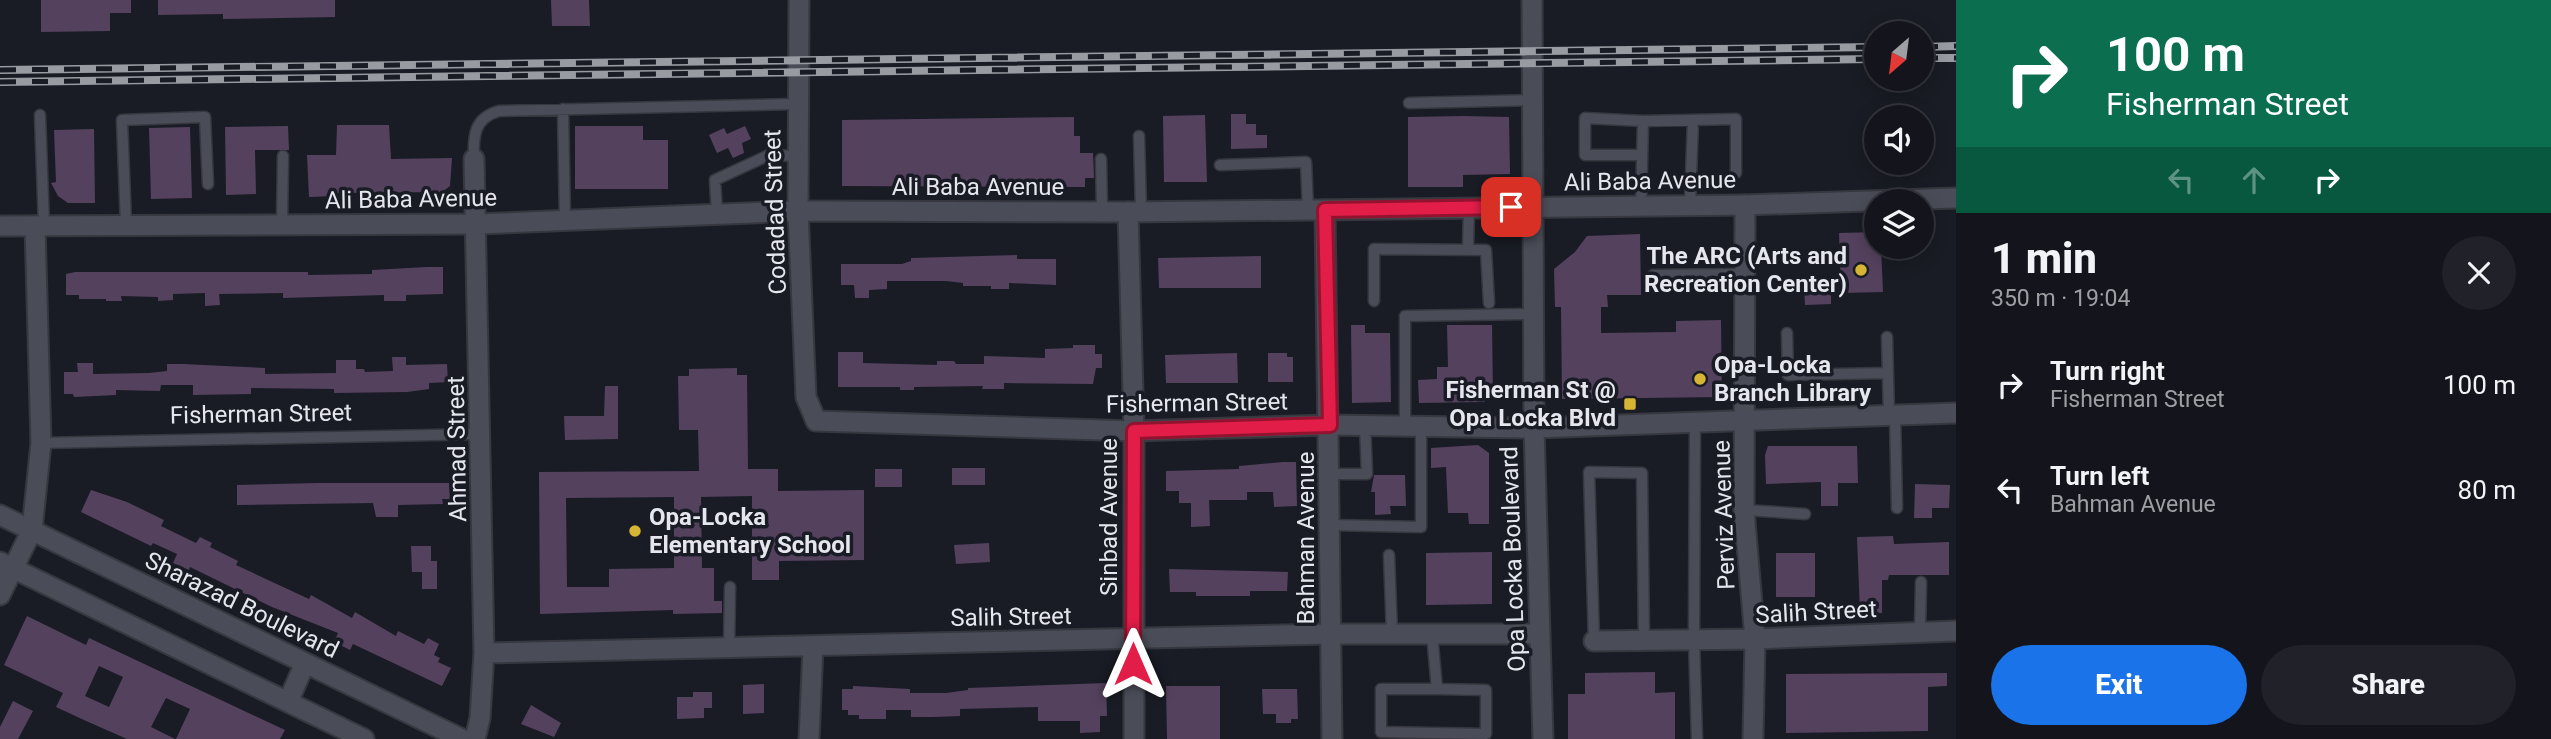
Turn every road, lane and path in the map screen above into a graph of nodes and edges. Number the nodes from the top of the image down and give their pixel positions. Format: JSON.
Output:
{"nodes":[{"id":1,"x":799,"y":0,"type":"edge"},
{"id":2,"x":1532,"y":0,"type":"edge"},
{"id":3,"x":1532,"y":100,"type":"junction"},
{"id":4,"x":1409,"y":103,"type":"dead end"},
{"id":5,"x":796,"y":104,"type":"junction"},
{"id":6,"x":563,"y":109,"type":"junction"},
{"id":7,"x":40,"y":115,"type":"dead end"},
{"id":8,"x":1693,"y":120,"type":"junction"},
{"id":9,"x":1643,"y":121,"type":"junction"},
{"id":10,"x":1139,"y":136,"type":"dead end"},
{"id":11,"x":1642,"y":155,"type":"junction"},
{"id":12,"x":283,"y":156,"type":"dead end"},
{"id":13,"x":797,"y":156,"type":"junction"},
{"id":14,"x":474,"y":159,"type":"joint"},
{"id":15,"x":1101,"y":159,"type":"dead end"},
{"id":16,"x":1220,"y":165,"type":"dead end"},
{"id":17,"x":1736,"y":173,"type":"dead end"},
{"id":18,"x":208,"y":184,"type":"dead end"},
{"id":19,"x":1956,"y":198,"type":"edge"},
{"id":20,"x":1690,"y":205,"type":"junction"},
{"id":21,"x":1745,"y":205,"type":"junction"},
{"id":22,"x":1642,"y":206,"type":"junction"},
{"id":23,"x":1532,"y":207,"type":"junction"},
{"id":24,"x":1469,"y":208,"type":"junction"},
{"id":25,"x":1316,"y":210,"type":"junction"},
{"id":26,"x":798,"y":211,"type":"junction"},
{"id":27,"x":1102,"y":212,"type":"junction"},
{"id":28,"x":1135,"y":212,"type":"junction"},
{"id":29,"x":717,"y":215,"type":"junction"},
{"id":30,"x":565,"y":221,"type":"junction"},
{"id":31,"x":126,"y":225,"type":"junction"},
{"id":32,"x":282,"y":225,"type":"junction"},
{"id":33,"x":477,"y":225,"type":"junction"},
{"id":34,"x":0,"y":226,"type":"edge"},
{"id":35,"x":39,"y":226,"type":"junction"},
{"id":36,"x":1468,"y":249,"type":"junction"},
{"id":37,"x":1745,"y":274,"type":"junction"},
{"id":38,"x":1653,"y":275,"type":"dead end"},
{"id":39,"x":1374,"y":300,"type":"dead end"},
{"id":40,"x":1489,"y":303,"type":"dead end"},
{"id":41,"x":1533,"y":314,"type":"junction"},
{"id":42,"x":1787,"y":333,"type":"dead end"},
{"id":43,"x":1887,"y":337,"type":"dead end"},
{"id":44,"x":1888,"y":373,"type":"junction"},
{"id":45,"x":1956,"y":413,"type":"edge"},
{"id":46,"x":1892,"y":416,"type":"junction"},
{"id":47,"x":816,"y":421,"type":"joint"},
{"id":48,"x":1746,"y":421,"type":"junction"},
{"id":49,"x":1695,"y":422,"type":"junction"},
{"id":50,"x":1330,"y":425,"type":"junction"},
{"id":51,"x":1365,"y":425,"type":"junction"},
{"id":52,"x":1413,"y":426,"type":"junction"},
{"id":53,"x":1534,"y":428,"type":"junction"},
{"id":54,"x":1134,"y":431,"type":"junction"},
{"id":55,"x":481,"y":433,"type":"junction"},
{"id":56,"x":41,"y":443,"type":"junction"},
{"id":57,"x":1330,"y":474,"type":"junction"},
{"id":58,"x":1897,"y":508,"type":"dead end"},
{"id":59,"x":1744,"y":510,"type":"junction"},
{"id":60,"x":0,"y":514,"type":"edge"},
{"id":61,"x":1805,"y":514,"type":"dead end"},
{"id":62,"x":1330,"y":525,"type":"junction"},
{"id":63,"x":32,"y":530,"type":"junction"},
{"id":64,"x":1389,"y":555,"type":"dead end"},
{"id":65,"x":6,"y":565,"type":"edge"},
{"id":66,"x":1921,"y":582,"type":"dead end"},
{"id":67,"x":730,"y":587,"type":"dead end"},
{"id":68,"x":0,"y":595,"type":"edge"},
{"id":69,"x":1920,"y":631,"type":"junction"},
{"id":70,"x":1956,"y":631,"type":"edge"},
{"id":71,"x":1330,"y":634,"type":"junction"},
{"id":72,"x":1392,"y":634,"type":"junction"},
{"id":73,"x":1432,"y":634,"type":"junction"},
{"id":74,"x":1539,"y":634,"type":"junction"},
{"id":75,"x":1133,"y":639,"type":"junction"},
{"id":76,"x":1755,"y":639,"type":"junction"},
{"id":77,"x":1694,"y":640,"type":"junction"},
{"id":78,"x":1594,"y":641,"type":"joint"},
{"id":79,"x":1644,"y":641,"type":"junction"},
{"id":80,"x":813,"y":646,"type":"junction"},
{"id":81,"x":729,"y":648,"type":"junction"},
{"id":82,"x":484,"y":653,"type":"junction"},
{"id":83,"x":305,"y":663,"type":"junction"},
{"id":84,"x":1437,"y":689,"type":"junction"},
{"id":85,"x":288,"y":702,"type":"junction"},
{"id":86,"x":364,"y":739,"type":"edge"},
{"id":87,"x":462,"y":739,"type":"edge"},
{"id":88,"x":475,"y":739,"type":"edge"},
{"id":89,"x":809,"y":739,"type":"edge"},
{"id":90,"x":1134,"y":739,"type":"edge"},
{"id":91,"x":1332,"y":739,"type":"edge"},
{"id":92,"x":1543,"y":739,"type":"edge"},
{"id":93,"x":1696,"y":739,"type":"edge"},
{"id":94,"x":1753,"y":739,"type":"edge"}],
"edges":[{"from":1,"to":5,"type":"street","name":"Codadad Street"},
{"from":2,"to":3,"type":"street","name":"Opa Locka Boulevard"},
{"from":3,"to":4,"type":"lane"},
{"from":3,"to":23,"type":"street","name":"Opa Locka Boulevard"},
{"from":5,"to":6,"type":"lane"},
{"from":5,"to":13,"type":"street","name":"Codadad Street"},
{"from":6,"to":14,"type":"lane"},
{"from":6,"to":30,"type":"lane"},
{"from":7,"to":35,"type":"lane"},
{"from":8,"to":9,"type":"lane"},
{"from":8,"to":17,"type":"lane"},
{"from":8,"to":20,"type":"lane"},
{"from":9,"to":11,"type":"lane"},
{"from":9,"to":11,"type":"lane"},
{"from":10,"to":28,"type":"lane"},
{"from":11,"to":22,"type":"lane"},
{"from":12,"to":32,"type":"lane"},
{"from":13,"to":26,"type":"street","name":"Codadad Street"},
{"from":13,"to":29,"type":"lane"},
{"from":14,"to":33,"type":"street","name":"Ahmad Street"},
{"from":15,"to":27,"type":"lane"},
{"from":16,"to":25,"type":"lane"},
{"from":18,"to":31,"type":"lane"},
{"from":19,"to":21,"type":"street","name":"Ali Baba Avenue"},
{"from":20,"to":21,"type":"street","name":"Ali Baba Avenue"},
{"from":20,"to":22,"type":"street","name":"Ali Baba Avenue"},
{"from":21,"to":37,"type":"street","name":"Perviz Avenue"},
{"from":22,"to":23,"type":"street","name":"Ali Baba Avenue"},
{"from":23,"to":24,"type":"street","name":"Ali Baba Avenue"},
{"from":23,"to":41,"type":"street","name":"Opa Locka Boulevard"},
{"from":24,"to":25,"type":"street","name":"Ali Baba Avenue"},
{"from":24,"to":36,"type":"lane"},
{"from":25,"to":28,"type":"street","name":"Ali Baba Avenue"},
{"from":25,"to":50,"type":"street","name":"Bahman Avenue"},
{"from":26,"to":27,"type":"street","name":"Ali Baba Avenue"},
{"from":26,"to":29,"type":"street","name":"Ali Baba Avenue"},
{"from":26,"to":47,"type":"street","name":"Codadad Street"},
{"from":27,"to":28,"type":"street","name":"Ali Baba Avenue"},
{"from":28,"to":54,"type":"street","name":"Sinbad Avenue"},
{"from":29,"to":30,"type":"street","name":"Ali Baba Avenue"},
{"from":30,"to":33,"type":"street","name":"Ali Baba Avenue"},
{"from":31,"to":32,"type":"street","name":"Ali Baba Avenue"},
{"from":31,"to":35,"type":"street","name":"Ali Baba Avenue"},
{"from":32,"to":33,"type":"street","name":"Ali Baba Avenue"},
{"from":33,"to":55,"type":"street","name":"Ahmad Street"},
{"from":34,"to":35,"type":"street","name":"Ali Baba Avenue"},
{"from":35,"to":56,"type":"street"},
{"from":36,"to":39,"type":"lane"},
{"from":36,"to":40,"type":"lane"},
{"from":37,"to":38,"type":"lane"},
{"from":37,"to":48,"type":"street","name":"Perviz Avenue"},
{"from":41,"to":52,"type":"lane"},
{"from":41,"to":53,"type":"street","name":"Opa Locka Boulevard"},
{"from":42,"to":44,"type":"lane"},
{"from":43,"to":44,"type":"lane"},
{"from":44,"to":46,"type":"lane"},
{"from":45,"to":46,"type":"street","name":"Fisherman Street"},
{"from":46,"to":48,"type":"street","name":"Fisherman Street"},
{"from":46,"to":58,"type":"lane"},
{"from":47,"to":54,"type":"street","name":"Fisherman Street"},
{"from":48,"to":49,"type":"street","name":"Fisherman Street"},
{"from":48,"to":59,"type":"street","name":"Perviz Avenue"},
{"from":49,"to":53,"type":"street","name":"Fisherman Street"},
{"from":49,"to":77,"type":"lane"},
{"from":50,"to":51,"type":"street","name":"Fisherman Street"},
{"from":50,"to":54,"type":"street","name":"Fisherman Street"},
{"from":50,"to":57,"type":"street","name":"Bahman Avenue"},
{"from":51,"to":52,"type":"street","name":"Fisherman Street"},
{"from":51,"to":57,"type":"lane"},
{"from":52,"to":53,"type":"street","name":"Fisherman Street"},
{"from":52,"to":62,"type":"lane"},
{"from":53,"to":74,"type":"street","name":"Opa Locka Boulevard"},
{"from":54,"to":75,"type":"street","name":"Sinbad Avenue"},
{"from":55,"to":56,"type":"lane","name":"Fisherman Street"},
{"from":55,"to":82,"type":"street","name":"Ahmad Street"},
{"from":56,"to":63,"type":"street"},
{"from":57,"to":62,"type":"street","name":"Bahman Avenue"},
{"from":59,"to":61,"type":"lane"},
{"from":59,"to":76,"type":"street","name":"Perviz Avenue"},
{"from":60,"to":63,"type":"street","name":"Sharazad Boulevard"},
{"from":62,"to":71,"type":"street","name":"Bahman Avenue"},
{"from":63,"to":65,"type":"street"},
{"from":63,"to":83,"type":"street","name":"Sharazad Boulevard"},
{"from":64,"to":72,"type":"lane"},
{"from":65,"to":68,"type":"street"},
{"from":65,"to":85,"type":"street"},
{"from":66,"to":69,"type":"lane"},
{"from":67,"to":81,"type":"lane"},
{"from":69,"to":70,"type":"street","name":"Salih Street"},
{"from":69,"to":76,"type":"street","name":"Salih Street"},
{"from":71,"to":72,"type":"street","name":"Salih Street"},
{"from":71,"to":75,"type":"street","name":"Salih Street"},
{"from":71,"to":91,"type":"street","name":"Bahman Avenue"},
{"from":72,"to":73,"type":"street","name":"Salih Street"},
{"from":73,"to":74,"type":"street","name":"Salih Street"},
{"from":73,"to":84,"type":"lane"},
{"from":74,"to":92,"type":"street","name":"Opa Locka Boulevard"},
{"from":75,"to":80,"type":"street","name":"Salih Street"},
{"from":75,"to":90,"type":"street","name":"Sinbad Avenue"},
{"from":76,"to":77,"type":"street","name":"Salih Street"},
{"from":76,"to":94,"type":"street","name":"Perviz Avenue"},
{"from":77,"to":79,"type":"street","name":"Salih Street"},
{"from":77,"to":93,"type":"lane"},
{"from":78,"to":79,"type":"street","name":"Salih Street"},
{"from":78,"to":79,"type":"lane"},
{"from":80,"to":81,"type":"street","name":"Salih Street"},
{"from":80,"to":89,"type":"street"},
{"from":81,"to":82,"type":"street","name":"Salih Street"},
{"from":82,"to":88,"type":"street","name":"Ahmad Street"},
{"from":83,"to":85,"type":"street"},
{"from":83,"to":87,"type":"street","name":"Sharazad Boulevard"},
{"from":84,"to":84,"type":"lane"},
{"from":85,"to":86,"type":"street"}]}
